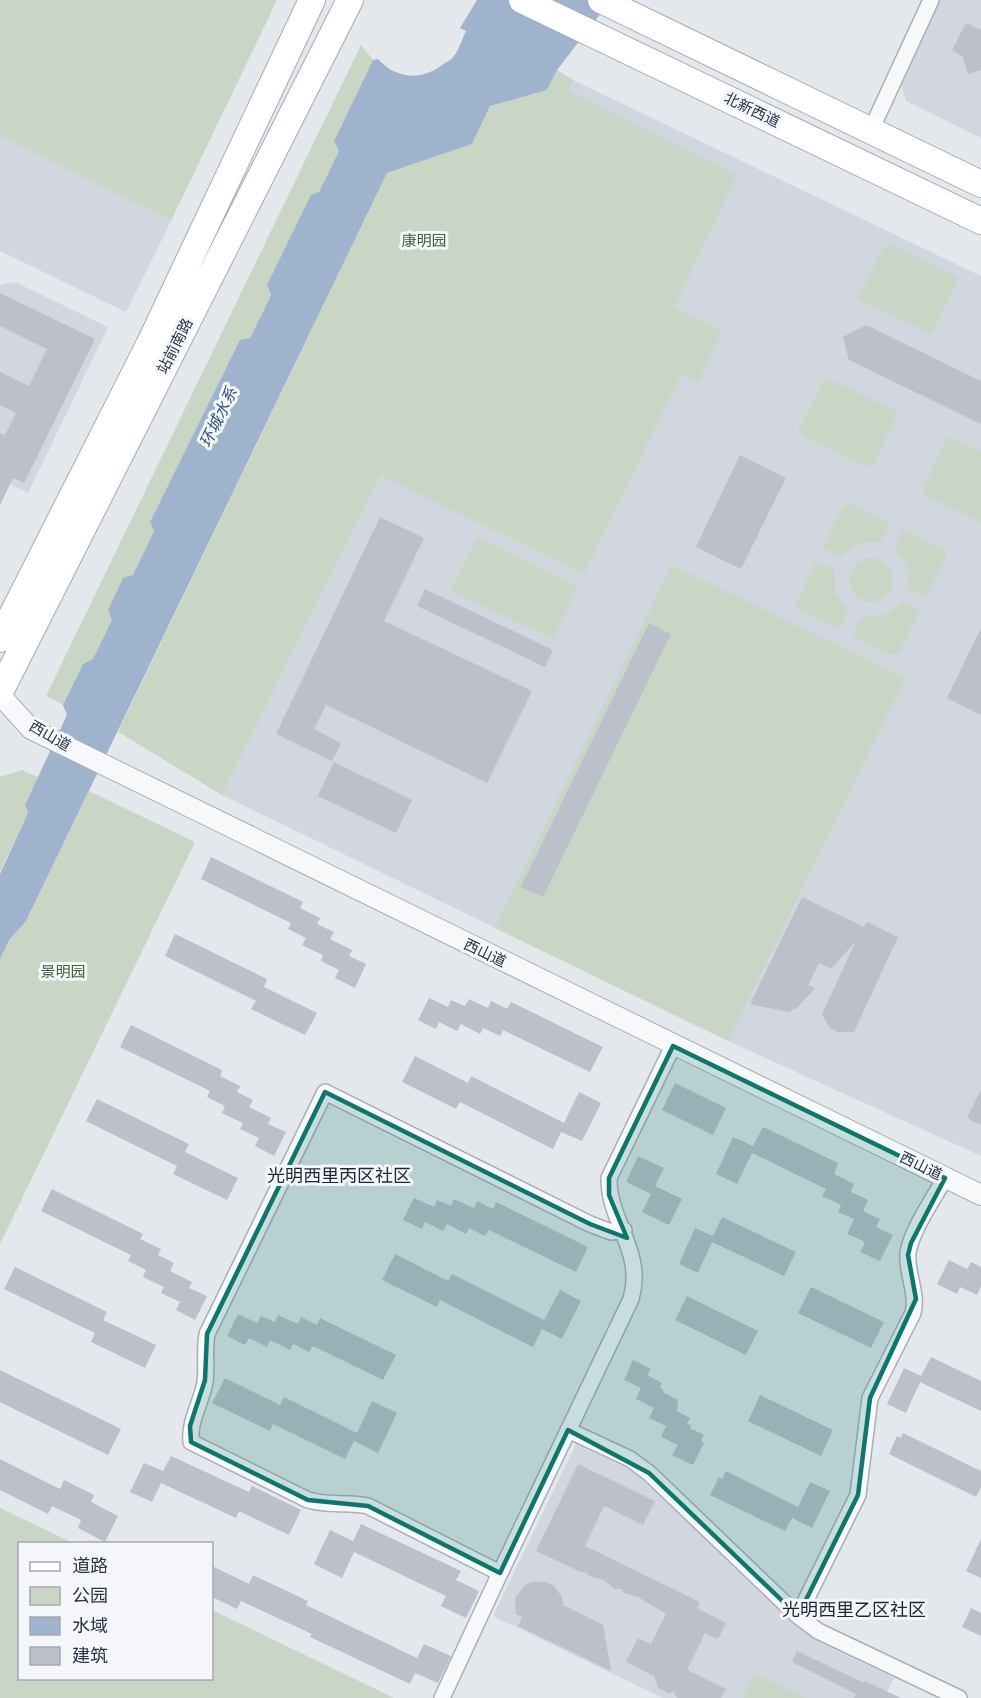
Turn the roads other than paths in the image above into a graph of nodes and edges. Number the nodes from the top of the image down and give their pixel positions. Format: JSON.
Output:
{"nodes":[{"id":1,"x":312,"y":0,"type":"edge"},
{"id":2,"x":350,"y":0,"type":"edge"},
{"id":3,"x":522,"y":0,"type":"edge"},
{"id":4,"x":932,"y":0,"type":"edge"},
{"id":5,"x":611,"y":5,"type":"edge"},
{"id":6,"x":871,"y":130,"type":"junction"},
{"id":7,"x":981,"y":184,"type":"edge"},
{"id":8,"x":981,"y":221,"type":"edge"},
{"id":9,"x":0,"y":639,"type":"edge"},
{"id":10,"x":0,"y":693,"type":"edge"},
{"id":11,"x":673,"y":1046,"type":"junction"},
{"id":12,"x":945,"y":1178,"type":"junction"},
{"id":13,"x":981,"y":1195,"type":"edge"},
{"id":14,"x":624,"y":1230,"type":"junction"},
{"id":15,"x":568,"y":1430,"type":"junction"},
{"id":16,"x":500,"y":1573,"type":"junction"},
{"id":17,"x":798,"y":1616,"type":"junction"},
{"id":18,"x":442,"y":1698,"type":"edge"},
{"id":19,"x":959,"y":1698,"type":"edge"}],
"edges":[{"from":1,"to":9,"type":"main road","name":"站前南路"},
{"from":2,"to":10,"type":"main road","name":"站前南路"},
{"from":3,"to":8,"type":"main road","name":"北新西道"},
{"from":4,"to":6,"type":"street"},
{"from":5,"to":6,"type":"main road"},
{"from":6,"to":7,"type":"main road"},
{"from":10,"to":11,"type":"street","name":"西山道"},
{"from":11,"to":12,"type":"street","name":"西山道"},
{"from":11,"to":14,"type":"street"},
{"from":12,"to":13,"type":"street","name":"西山道"},
{"from":12,"to":17,"type":"street"},
{"from":14,"to":15,"type":"street"},
{"from":14,"to":16,"type":"street"},
{"from":15,"to":16,"type":"street"},
{"from":15,"to":17,"type":"street"},
{"from":16,"to":18,"type":"street"},
{"from":17,"to":19,"type":"street"}]}
